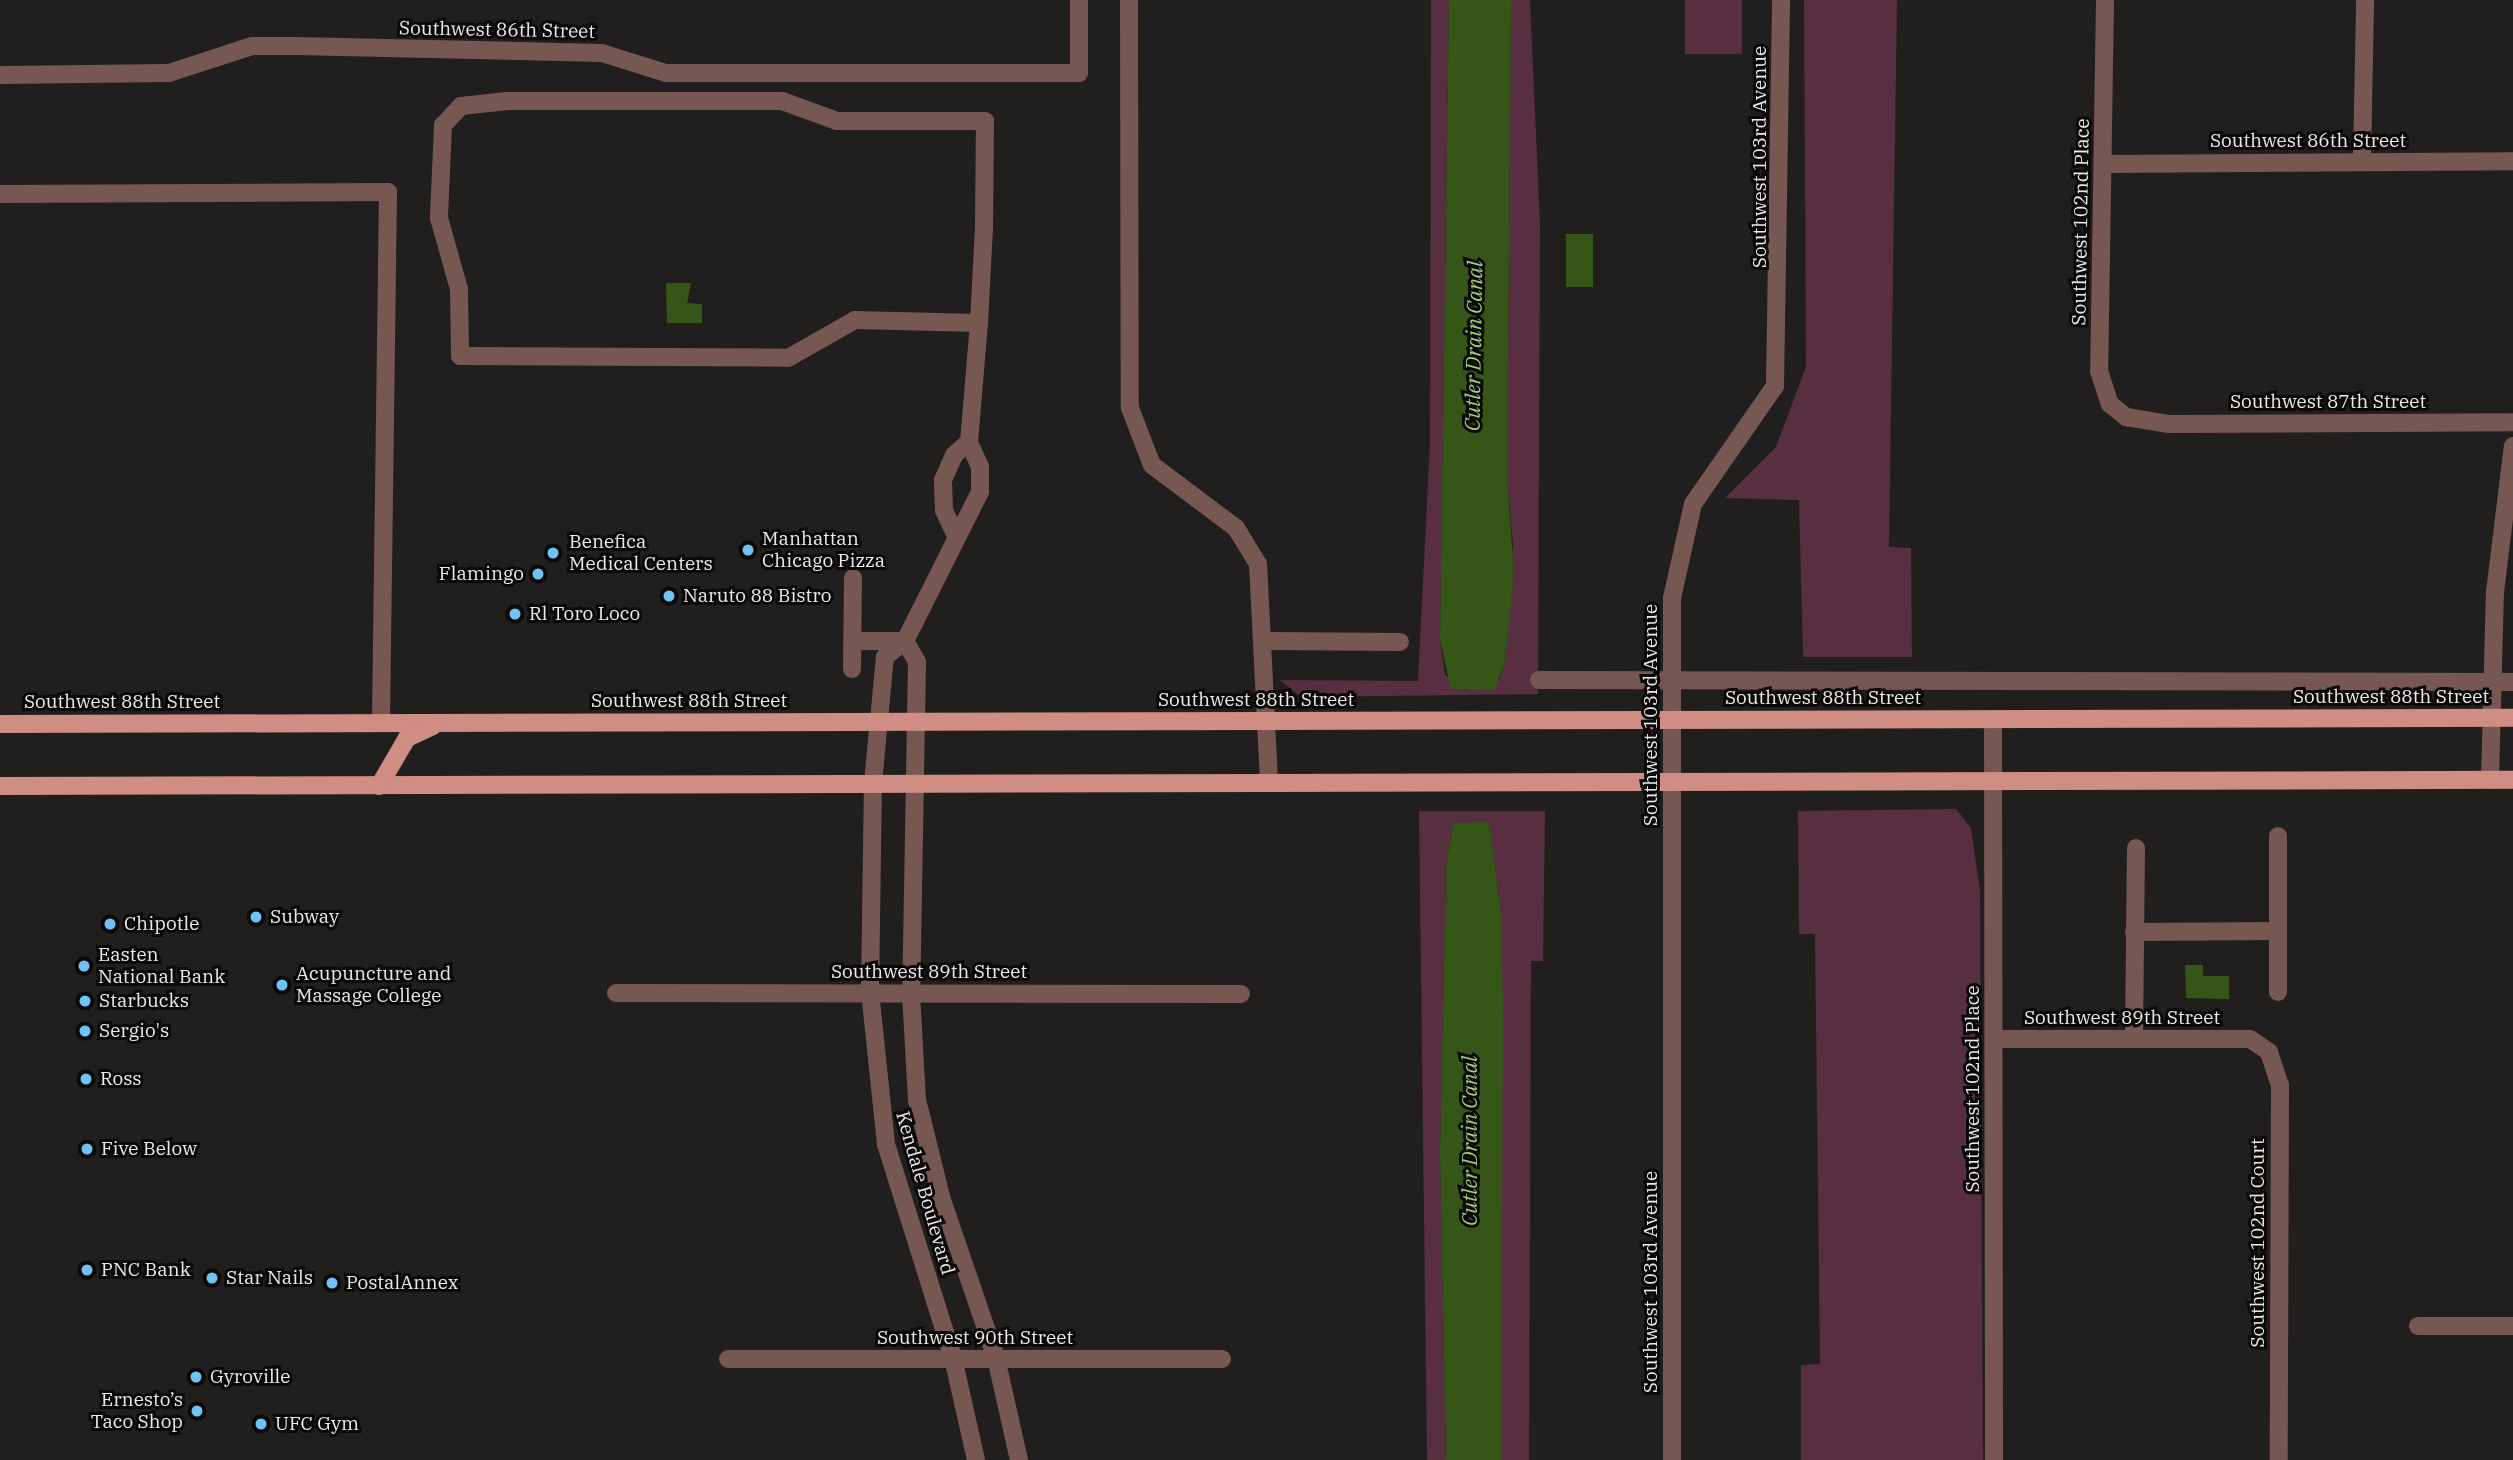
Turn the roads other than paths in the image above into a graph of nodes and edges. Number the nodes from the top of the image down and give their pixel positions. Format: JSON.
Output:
{"nodes":[{"id":1,"x":1079,"y":0,"type":"edge"},
{"id":2,"x":1129,"y":0,"type":"edge"},
{"id":3,"x":1781,"y":0,"type":"edge"},
{"id":4,"x":2105,"y":0,"type":"edge"},
{"id":5,"x":2365,"y":0,"type":"edge"},
{"id":6,"x":0,"y":75,"type":"edge"},
{"id":7,"x":2362,"y":161,"type":"junction"},
{"id":8,"x":2513,"y":161,"type":"edge"},
{"id":9,"x":2104,"y":164,"type":"junction"},
{"id":10,"x":0,"y":194,"type":"edge"},
{"id":11,"x":979,"y":323,"type":"junction"},
{"id":12,"x":2143,"y":422,"type":"joint"},
{"id":13,"x":2513,"y":422,"type":"edge"},
{"id":14,"x":969,"y":442,"type":"junction"},
{"id":15,"x":2513,"y":446,"type":"edge"},
{"id":16,"x":955,"y":534,"type":"junction"},
{"id":17,"x":853,"y":578,"type":"dead end"},
{"id":18,"x":1265,"y":640,"type":"junction"},
{"id":19,"x":853,"y":641,"type":"junction"},
{"id":20,"x":905,"y":641,"type":"junction"},
{"id":21,"x":1400,"y":642,"type":"dead end"},
{"id":22,"x":852,"y":669,"type":"dead end"},
{"id":23,"x":1539,"y":680,"type":"dead end"},
{"id":24,"x":1671,"y":682,"type":"junction"},
{"id":25,"x":2513,"y":682,"type":"edge"},
{"id":26,"x":2492,"y":683,"type":"junction"},
{"id":27,"x":2513,"y":718,"type":"edge"},
{"id":28,"x":1993,"y":719,"type":"junction"},
{"id":29,"x":2490,"y":719,"type":"junction"},
{"id":30,"x":1671,"y":720,"type":"junction"},
{"id":31,"x":1268,"y":721,"type":"junction"},
{"id":32,"x":882,"y":722,"type":"junction"},
{"id":33,"x":916,"y":722,"type":"junction"},
{"id":34,"x":381,"y":723,"type":"junction"},
{"id":35,"x":439,"y":723,"type":"junction"},
{"id":36,"x":0,"y":724,"type":"edge"},
{"id":37,"x":2490,"y":780,"type":"junction"},
{"id":38,"x":2513,"y":780,"type":"edge"},
{"id":39,"x":1994,"y":781,"type":"junction"},
{"id":40,"x":873,"y":783,"type":"junction"},
{"id":41,"x":914,"y":783,"type":"junction"},
{"id":42,"x":1269,"y":783,"type":"junction"},
{"id":43,"x":1671,"y":783,"type":"junction"},
{"id":44,"x":0,"y":786,"type":"edge"},
{"id":45,"x":379,"y":786,"type":"junction"},
{"id":46,"x":2278,"y":836,"type":"dead end"},
{"id":47,"x":2136,"y":848,"type":"dead end"},
{"id":48,"x":2134,"y":932,"type":"junction"},
{"id":49,"x":2278,"y":932,"type":"junction"},
{"id":50,"x":2278,"y":992,"type":"dead end"},
{"id":51,"x":616,"y":993,"type":"dead end"},
{"id":52,"x":870,"y":993,"type":"junction"},
{"id":53,"x":911,"y":993,"type":"junction"},
{"id":54,"x":1241,"y":994,"type":"dead end"},
{"id":55,"x":2134,"y":1038,"type":"junction"},
{"id":56,"x":1994,"y":1039,"type":"junction"},
{"id":57,"x":2250,"y":1039,"type":"joint"},
{"id":58,"x":2418,"y":1326,"type":"dead end"},
{"id":59,"x":2513,"y":1326,"type":"edge"},
{"id":60,"x":953,"y":1358,"type":"junction"},
{"id":61,"x":996,"y":1358,"type":"junction"},
{"id":62,"x":728,"y":1359,"type":"dead end"},
{"id":63,"x":1222,"y":1359,"type":"dead end"},
{"id":64,"x":976,"y":1460,"type":"edge"},
{"id":65,"x":1019,"y":1460,"type":"edge"},
{"id":66,"x":1672,"y":1460,"type":"edge"},
{"id":67,"x":1994,"y":1460,"type":"edge"},
{"id":68,"x":2279,"y":1460,"type":"edge"}],
"edges":[{"from":1,"to":6,"type":"street","name":"Southwest 86th Street"},
{"from":2,"to":18,"type":"street"},
{"from":3,"to":24,"type":"street","name":"Southwest 103rd Avenue"},
{"from":4,"to":9,"type":"street","name":"Southwest 102nd Place"},
{"from":5,"to":7,"type":"street"},
{"from":7,"to":8,"type":"street","name":"Southwest 86th Street"},
{"from":7,"to":9,"type":"street","name":"Southwest 86th Street"},
{"from":9,"to":12,"type":"street","name":"Southwest 102nd Place"},
{"from":10,"to":34,"type":"street"},
{"from":11,"to":11,"type":"street"},
{"from":11,"to":14,"type":"street"},
{"from":12,"to":13,"type":"street","name":"Southwest 87th Street"},
{"from":14,"to":16,"type":"street","name":"Kendale Boulevard"},
{"from":14,"to":16,"type":"street"},
{"from":15,"to":26,"type":"street"},
{"from":16,"to":20,"type":"street","name":"Kendale Boulevard"},
{"from":17,"to":19,"type":"street"},
{"from":18,"to":21,"type":"street"},
{"from":18,"to":31,"type":"street"},
{"from":19,"to":20,"type":"street"},
{"from":19,"to":22,"type":"street"},
{"from":20,"to":32,"type":"street","name":"Kendale Boulevard"},
{"from":20,"to":33,"type":"street","name":"Kendale Boulevard"},
{"from":23,"to":24,"type":"street","name":"Southwest 88th Street"},
{"from":24,"to":26,"type":"street","name":"Southwest 88th Street"},
{"from":24,"to":30,"type":"street","name":"Southwest 103rd Avenue"},
{"from":25,"to":26,"type":"street","name":"Southwest 88th Street"},
{"from":26,"to":29,"type":"street"},
{"from":27,"to":29,"type":"main road","name":"Southwest 88th Street"},
{"from":28,"to":29,"type":"main road","name":"Southwest 88th Street"},
{"from":28,"to":30,"type":"main road","name":"Southwest 88th Street"},
{"from":28,"to":39,"type":"street","name":"Southwest 102nd Place"},
{"from":29,"to":37,"type":"street"},
{"from":30,"to":31,"type":"main road","name":"Southwest 88th Street"},
{"from":30,"to":43,"type":"street","name":"Southwest 103rd Avenue"},
{"from":31,"to":33,"type":"main road","name":"Southwest 88th Street"},
{"from":31,"to":42,"type":"street"},
{"from":32,"to":33,"type":"main road","name":"Southwest 88th Street"},
{"from":32,"to":35,"type":"main road","name":"Southwest 88th Street"},
{"from":32,"to":40,"type":"street","name":"Kendale Boulevard"},
{"from":33,"to":41,"type":"street","name":"Kendale Boulevard"},
{"from":34,"to":35,"type":"main road","name":"Southwest 88th Street"},
{"from":34,"to":36,"type":"main road","name":"Southwest 88th Street"},
{"from":35,"to":45,"type":"main road"},
{"from":37,"to":38,"type":"main road"},
{"from":37,"to":39,"type":"main road"},
{"from":39,"to":43,"type":"main road"},
{"from":39,"to":56,"type":"street","name":"Southwest 102nd Place"},
{"from":40,"to":41,"type":"main road"},
{"from":40,"to":45,"type":"main road"},
{"from":40,"to":52,"type":"street","name":"Kendale Boulevard"},
{"from":41,"to":42,"type":"main road"},
{"from":41,"to":53,"type":"street","name":"Kendale Boulevard"},
{"from":42,"to":43,"type":"main road"},
{"from":43,"to":66,"type":"street","name":"Southwest 103rd Avenue"},
{"from":44,"to":45,"type":"main road"},
{"from":46,"to":49,"type":"street"},
{"from":47,"to":48,"type":"street"},
{"from":48,"to":49,"type":"street"},
{"from":48,"to":55,"type":"street"},
{"from":49,"to":50,"type":"street"},
{"from":51,"to":52,"type":"street","name":"Southwest 89th Street"},
{"from":52,"to":53,"type":"street","name":"Southwest 89th Street"},
{"from":52,"to":60,"type":"street","name":"Kendale Boulevard"},
{"from":53,"to":54,"type":"street","name":"Southwest 89th Street"},
{"from":53,"to":61,"type":"street","name":"Kendale Boulevard"},
{"from":55,"to":56,"type":"street","name":"Southwest 89th Street"},
{"from":55,"to":57,"type":"street","name":"Southwest 89th Street"},
{"from":56,"to":67,"type":"street","name":"Southwest 102nd Place"},
{"from":57,"to":68,"type":"street","name":"Southwest 102nd Court"},
{"from":58,"to":59,"type":"street"},
{"from":60,"to":61,"type":"street","name":"Southwest 90th Street"},
{"from":60,"to":62,"type":"street","name":"Southwest 90th Street"},
{"from":60,"to":64,"type":"street","name":"Kendale Boulevard"},
{"from":61,"to":63,"type":"street","name":"Southwest 90th Street"},
{"from":61,"to":65,"type":"street","name":"Kendale Boulevard"}]}
